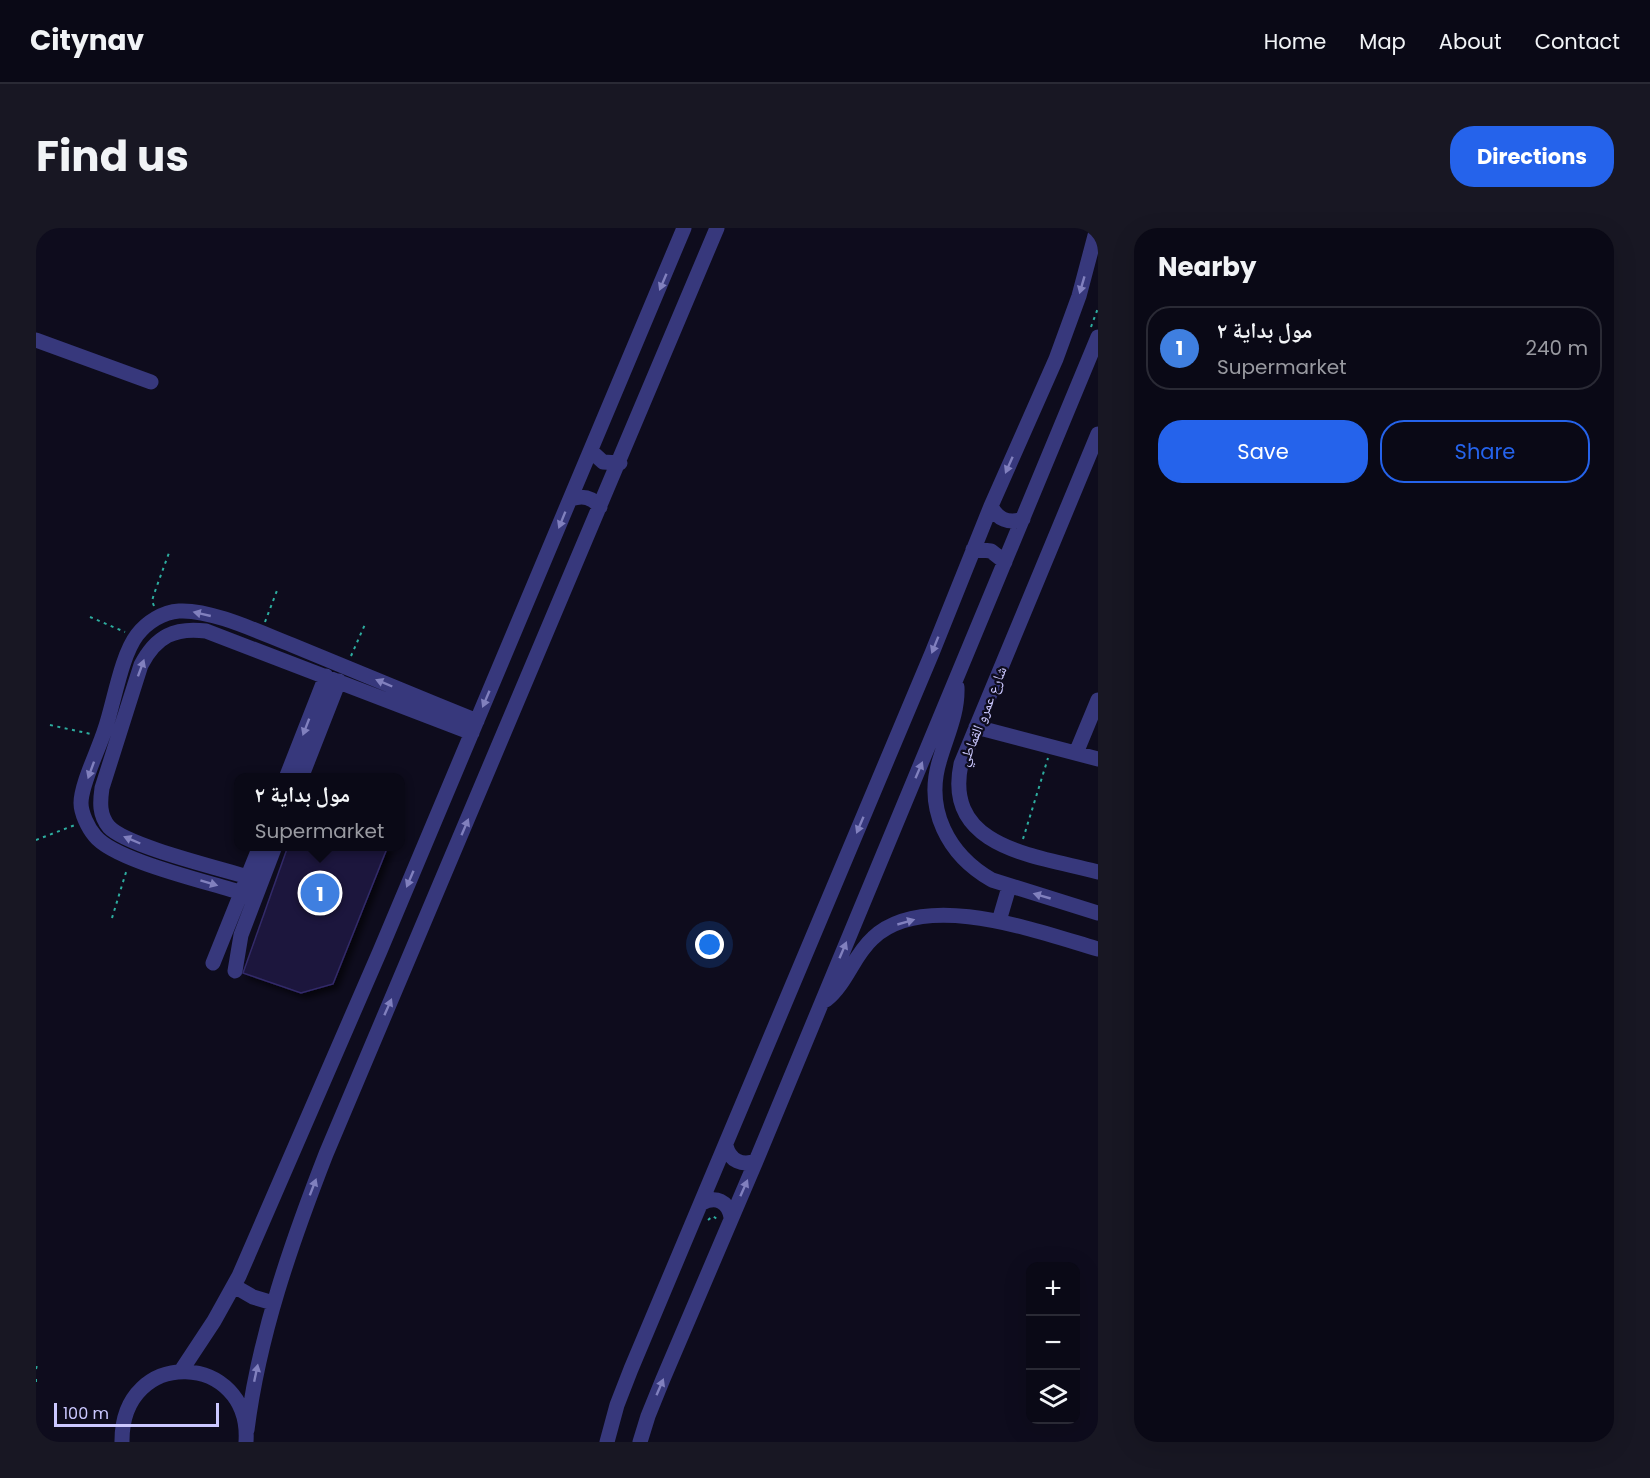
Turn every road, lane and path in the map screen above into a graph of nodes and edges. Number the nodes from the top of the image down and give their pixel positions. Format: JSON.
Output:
{"nodes":[{"id":1,"x":684,"y":228,"type":"edge"},
{"id":2,"x":717,"y":228,"type":"edge"},
{"id":3,"x":1097,"y":228,"type":"edge"},
{"id":4,"x":1098,"y":337,"type":"edge"},
{"id":5,"x":36,"y":340,"type":"edge"},
{"id":6,"x":151,"y":382,"type":"dead end"},
{"id":7,"x":1098,"y":434,"type":"edge"},
{"id":8,"x":591,"y":451,"type":"junction"},
{"id":9,"x":620,"y":463,"type":"junction"},
{"id":10,"x":1098,"y":464,"type":"edge"},
{"id":11,"x":1079,"y":483,"type":"junction"},
{"id":12,"x":571,"y":498,"type":"junction"},
{"id":13,"x":991,"y":506,"type":"junction"},
{"id":14,"x":600,"y":507,"type":"junction"},
{"id":15,"x":1023,"y":519,"type":"junction"},
{"id":16,"x":973,"y":549,"type":"junction"},
{"id":17,"x":170,"y":550,"type":"dead end"},
{"id":18,"x":1005,"y":562,"type":"junction"},
{"id":19,"x":279,"y":588,"type":"dead end"},
{"id":20,"x":90,"y":617,"type":"dead end"},
{"id":21,"x":160,"y":617,"type":"junction"},
{"id":22,"x":366,"y":622,"type":"dead end"},
{"id":23,"x":261,"y":633,"type":"junction"},
{"id":24,"x":136,"y":636,"type":"junction"},
{"id":25,"x":337,"y":674,"type":"junction"},
{"id":26,"x":956,"y":679,"type":"junction"},
{"id":27,"x":1098,"y":700,"type":"edge"},
{"id":28,"x":50,"y":725,"type":"dead end"},
{"id":29,"x":474,"y":727,"type":"junction"},
{"id":30,"x":976,"y":728,"type":"junction"},
{"id":31,"x":109,"y":735,"type":"junction"},
{"id":32,"x":1052,"y":747,"type":"junction"},
{"id":33,"x":1076,"y":753,"type":"junction"},
{"id":34,"x":1098,"y":759,"type":"edge"},
{"id":35,"x":288,"y":773,"type":"edge"},
{"id":36,"x":302,"y":773,"type":"edge"},
{"id":37,"x":86,"y":821,"type":"junction"},
{"id":38,"x":36,"y":840,"type":"edge"},
{"id":39,"x":258,"y":851,"type":"edge"},
{"id":40,"x":273,"y":851,"type":"edge"},
{"id":41,"x":1019,"y":851,"type":"junction"},
{"id":42,"x":130,"y":858,"type":"junction"},
{"id":43,"x":1098,"y":872,"type":"edge"},
{"id":44,"x":248,"y":878,"type":"junction"},
{"id":45,"x":1010,"y":887,"type":"junction"},
{"id":46,"x":242,"y":893,"type":"junction"},
{"id":47,"x":1098,"y":913,"type":"edge"},
{"id":48,"x":112,"y":918,"type":"dead end"},
{"id":49,"x":239,"y":919,"type":"junction"},
{"id":50,"x":999,"y":921,"type":"junction"},
{"id":51,"x":1098,"y":949,"type":"edge"},
{"id":52,"x":213,"y":963,"type":"dead end"},
{"id":53,"x":235,"y":971,"type":"dead end"},
{"id":54,"x":821,"y":1004,"type":"junction"},
{"id":55,"x":726,"y":1146,"type":"junction"},
{"id":56,"x":756,"y":1161,"type":"junction"},
{"id":57,"x":702,"y":1203,"type":"junction"},
{"id":58,"x":724,"y":1220,"type":"junction"},
{"id":59,"x":705,"y":1229,"type":"dead end"},
{"id":60,"x":234,"y":1286,"type":"junction"},
{"id":61,"x":273,"y":1303,"type":"junction"},
{"id":62,"x":181,"y":1371,"type":"junction"},
{"id":63,"x":246,"y":1436,"type":"edge"},
{"id":64,"x":122,"y":1442,"type":"edge"},
{"id":65,"x":607,"y":1442,"type":"edge"},
{"id":66,"x":640,"y":1442,"type":"edge"}],
"edges":[{"from":1,"to":8,"type":"street","one_way":true},
{"from":2,"to":9,"type":"street"},
{"from":3,"to":13,"type":"street","one_way":true},
{"from":4,"to":15,"type":"street"},
{"from":5,"to":6,"type":"street"},
{"from":7,"to":11,"type":"street","name":"شارع عمرو القماطي"},
{"from":8,"to":9,"type":"street"},
{"from":8,"to":12,"type":"street"},
{"from":9,"to":14,"type":"street"},
{"from":10,"to":11,"type":"street","name":"شارع عمرو القماطي"},
{"from":11,"to":30,"type":"street","name":"شارع عمرو القماطي"},
{"from":12,"to":14,"type":"street"},
{"from":12,"to":29,"type":"street","one_way":true},
{"from":13,"to":15,"type":"street"},
{"from":13,"to":16,"type":"street"},
{"from":61,"to":14,"type":"street","one_way":true},
{"from":15,"to":18,"type":"street"},
{"from":16,"to":18,"type":"street"},
{"from":16,"to":55,"type":"street","one_way":true},
{"from":17,"to":21,"type":"path"},
{"from":18,"to":26,"type":"street"},
{"from":19,"to":23,"type":"path"},
{"from":20,"to":24,"type":"path"},
{"from":23,"to":21,"type":"street","one_way":true},
{"from":21,"to":24,"type":"street"},
{"from":22,"to":25,"type":"path"},
{"from":23,"to":25,"type":"street"},
{"from":24,"to":31,"type":"street"},
{"from":25,"to":29,"type":"street"},
{"from":31,"to":25,"type":"street","one_way":true},
{"from":25,"to":35,"type":"street","one_way":true},
{"from":25,"to":36,"type":"street"},
{"from":26,"to":45,"type":"street"},
{"from":54,"to":26,"type":"street","one_way":true},
{"from":27,"to":33,"type":"street"},
{"from":28,"to":31,"type":"path"},
{"from":29,"to":60,"type":"street","one_way":true},
{"from":30,"to":32,"type":"street"},
{"from":30,"to":41,"type":"street","name":"شارع عمرو القماطي"},
{"from":31,"to":37,"type":"street","one_way":true},
{"from":44,"to":31,"type":"street","one_way":true},
{"from":32,"to":33,"type":"street"},
{"from":32,"to":41,"type":"path"},
{"from":33,"to":34,"type":"street"},
{"from":37,"to":38,"type":"path"},
{"from":37,"to":42,"type":"street"},
{"from":39,"to":44,"type":"street"},
{"from":40,"to":49,"type":"street"},
{"from":41,"to":43,"type":"street","name":"شارع عمرو القماطي"},
{"from":42,"to":46,"type":"street","one_way":true},
{"from":42,"to":48,"type":"path"},
{"from":44,"to":46,"type":"street"},
{"from":47,"to":45,"type":"street","one_way":true},
{"from":45,"to":50,"type":"street"},
{"from":46,"to":49,"type":"street"},
{"from":49,"to":52,"type":"street"},
{"from":49,"to":53,"type":"street"},
{"from":50,"to":51,"type":"street"},
{"from":54,"to":50,"type":"street","one_way":true},
{"from":54,"to":56,"type":"street"},
{"from":55,"to":56,"type":"street"},
{"from":55,"to":57,"type":"street"},
{"from":58,"to":56,"type":"street","one_way":true},
{"from":57,"to":58,"type":"street"},
{"from":57,"to":65,"type":"street"},
{"from":58,"to":59,"type":"path"},
{"from":66,"to":58,"type":"street","one_way":true},
{"from":60,"to":61,"type":"street"},
{"from":60,"to":62,"type":"street"},
{"from":63,"to":61,"type":"street","one_way":true},
{"from":62,"to":63,"type":"street"},
{"from":62,"to":64,"type":"street"}]}
